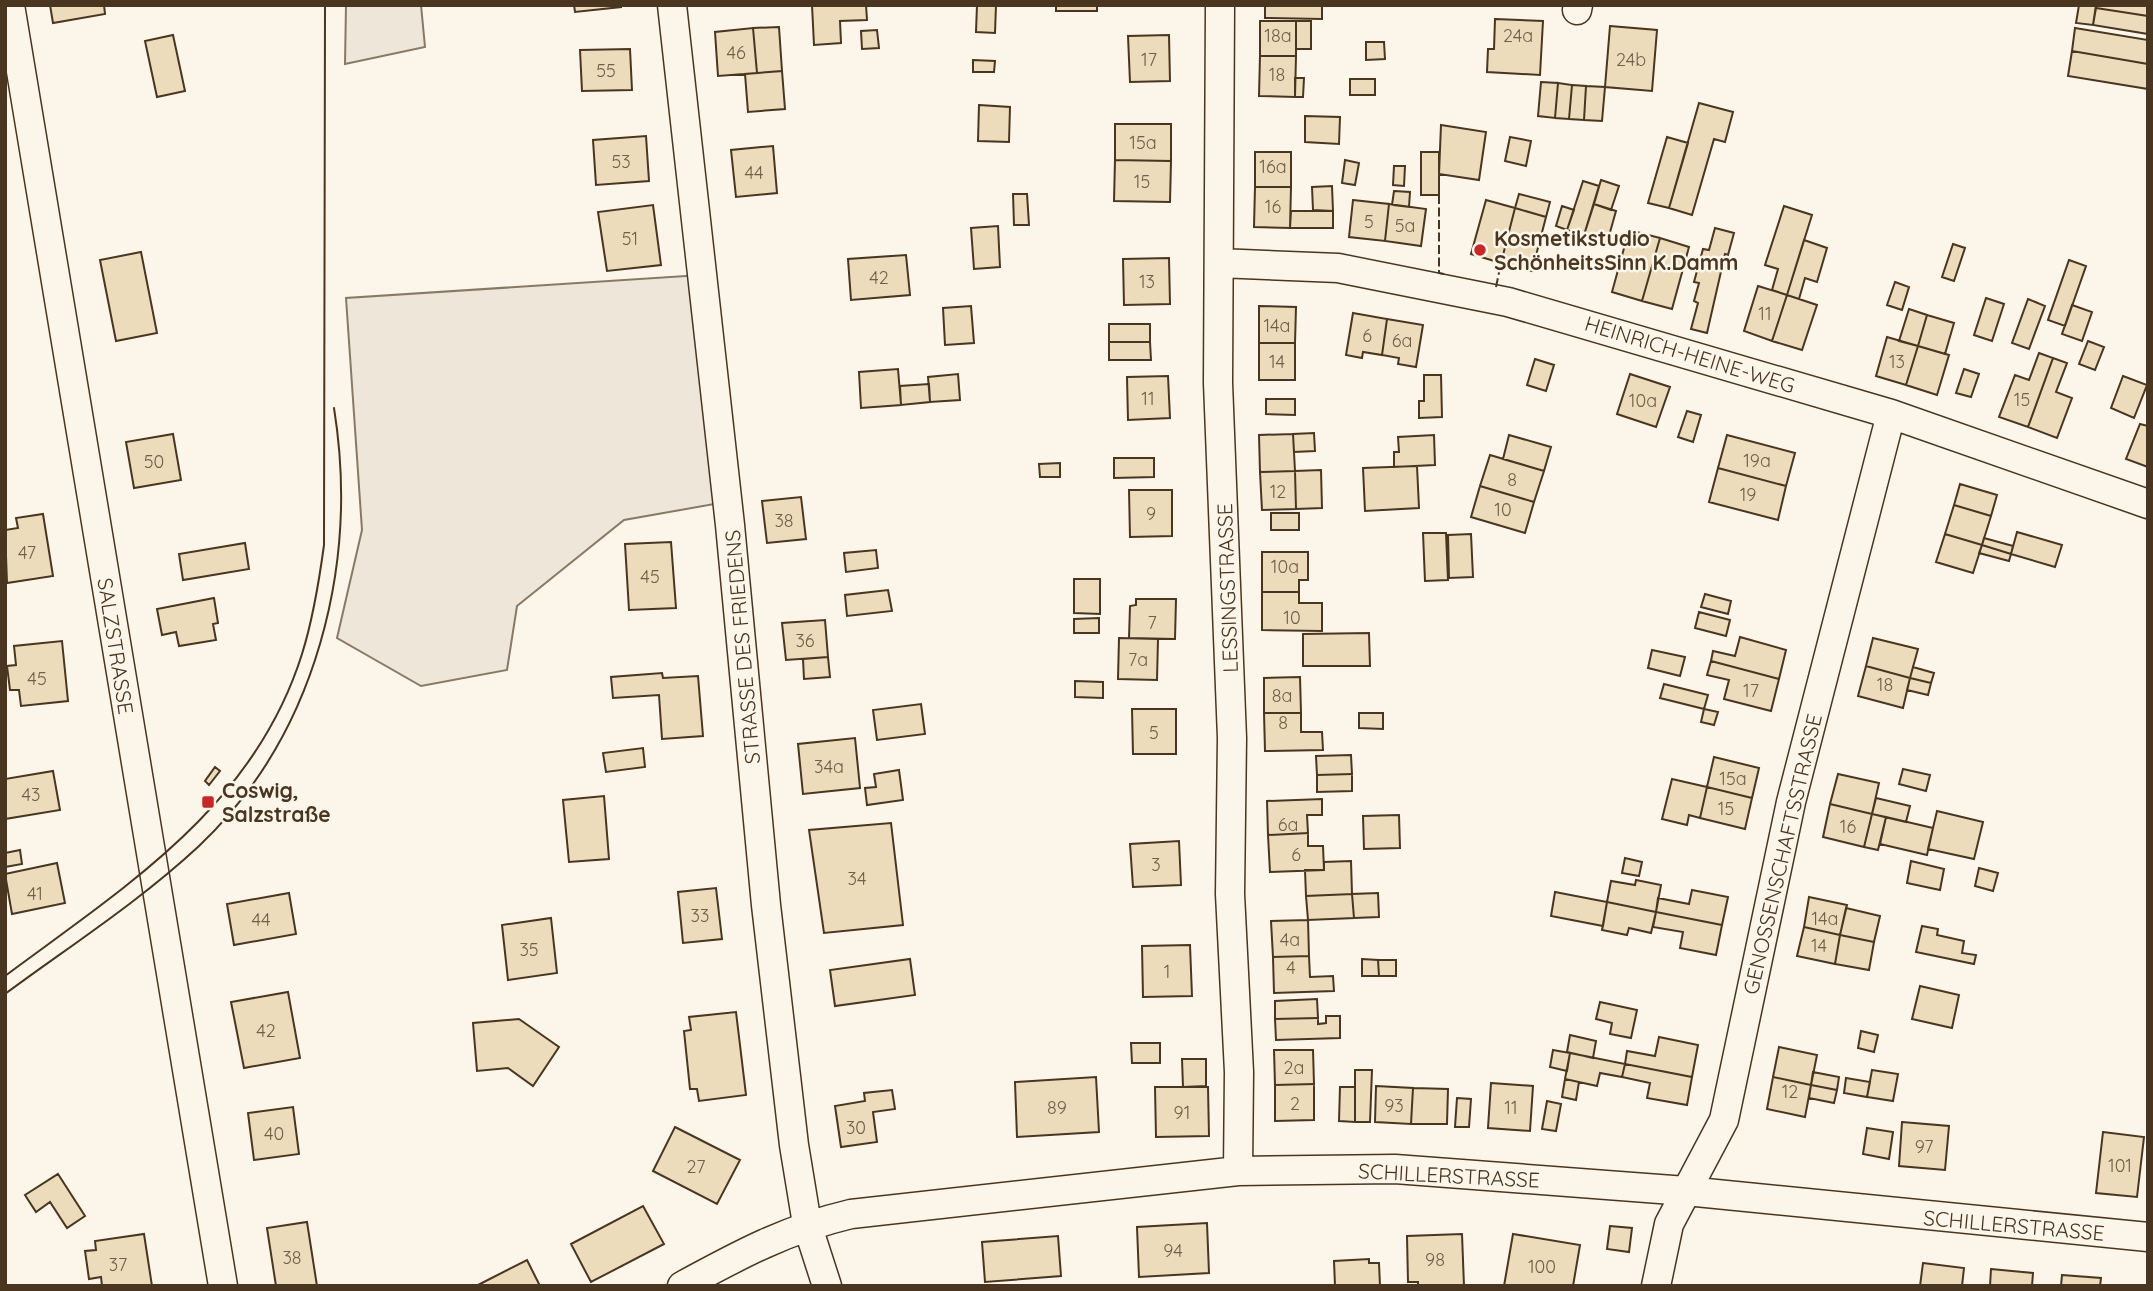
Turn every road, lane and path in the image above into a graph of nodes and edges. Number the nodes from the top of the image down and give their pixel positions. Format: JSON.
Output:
{"nodes":[{"id":1,"x":10,"y":5,"type":"edge"},
{"id":2,"x":672,"y":5,"type":"edge"},
{"id":3,"x":1220,"y":5,"type":"edge"},
{"id":4,"x":1219,"y":263,"type":"junction"},
{"id":5,"x":1891,"y":414,"type":"junction"},
{"id":6,"x":2148,"y":504,"type":"edge"},
{"id":7,"x":1238,"y":1171,"type":"junction"},
{"id":8,"x":1686,"y":1191,"type":"junction"},
{"id":9,"x":807,"y":1224,"type":"junction"},
{"id":10,"x":2148,"y":1237,"type":"edge"},
{"id":11,"x":223,"y":1286,"type":"edge"},
{"id":12,"x":682,"y":1286,"type":"edge"},
{"id":13,"x":827,"y":1286,"type":"edge"},
{"id":14,"x":1656,"y":1286,"type":"edge"}],
"edges":[{"from":1,"to":11,"type":"street","name":"SALZSTRASSE"},
{"from":2,"to":9,"type":"street","name":"STRASSE DES FRIEDENS"},
{"from":3,"to":4,"type":"street","name":"LESSINGSTRASSE"},
{"from":4,"to":5,"type":"street","name":"HEINRICH-HEINE-WEG"},
{"from":4,"to":7,"type":"street","name":"LESSINGSTRASSE"},
{"from":5,"to":6,"type":"street","name":"HEINRICH-HEINE-WEG"},
{"from":5,"to":8,"type":"street","name":"GENOSSENSCHAFTSSTRASSE"},
{"from":7,"to":8,"type":"street","name":"SCHILLERSTRASSE"},
{"from":7,"to":9,"type":"street","name":"SCHILLERSTRASSE"},
{"from":8,"to":10,"type":"street","name":"SCHILLERSTRASSE"},
{"from":8,"to":14,"type":"street","name":"GENOSSENSCHAFTSSTRASSE"},
{"from":9,"to":12,"type":"street","name":"SCHILLERSTRASSE"},
{"from":9,"to":13,"type":"street","name":"STRASSE DES FRIEDENS"}]}
